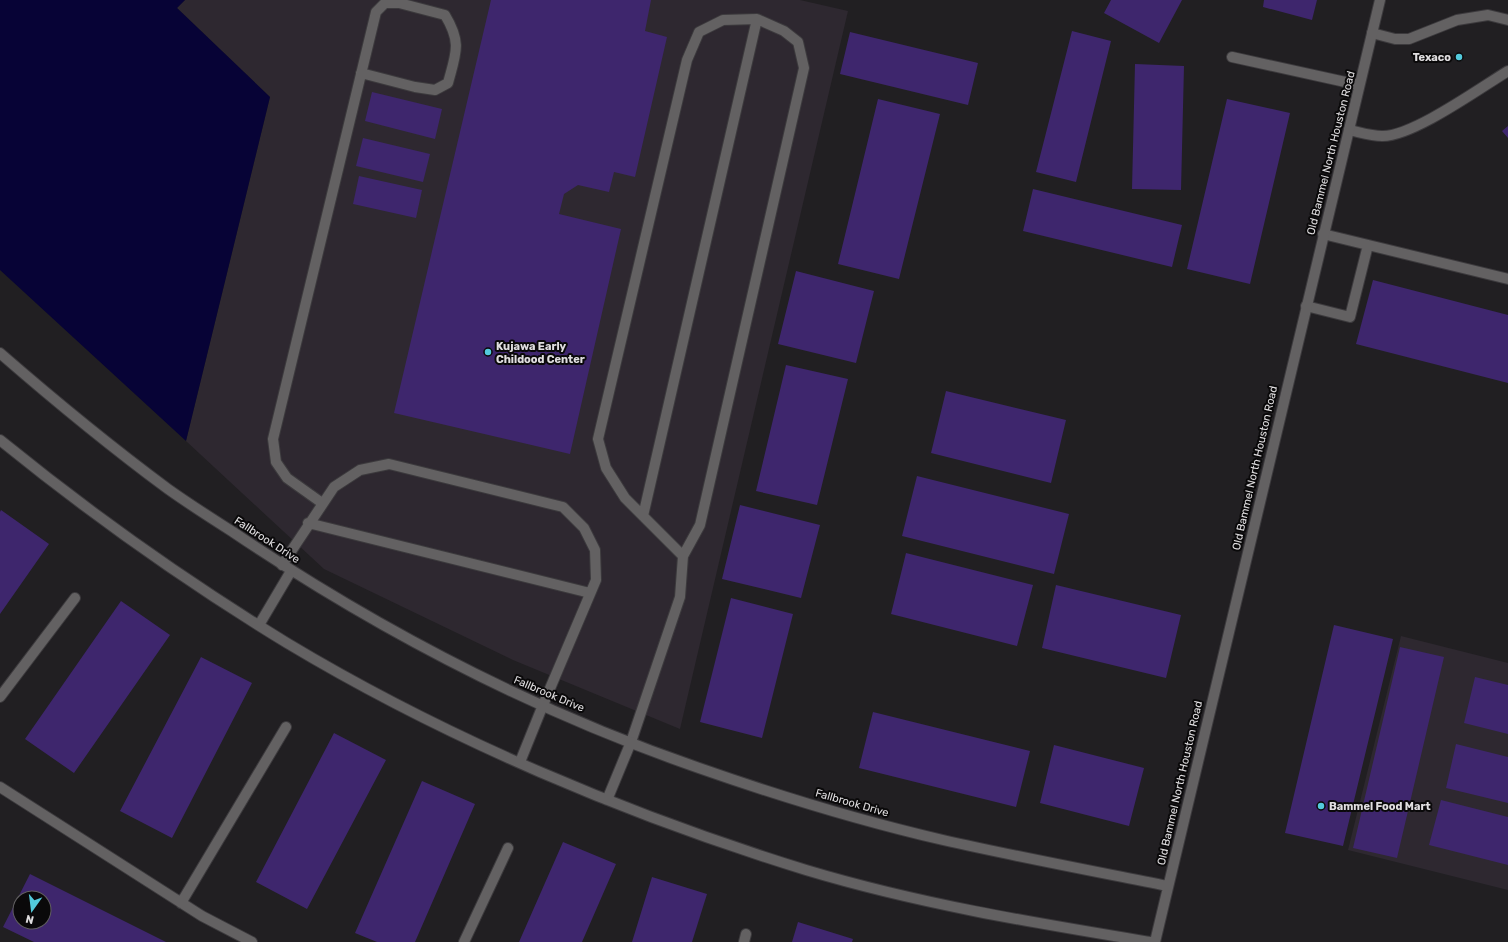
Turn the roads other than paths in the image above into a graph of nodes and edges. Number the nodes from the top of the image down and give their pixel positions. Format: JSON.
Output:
{"nodes":[{"id":1,"x":1380,"y":0,"type":"edge"},
{"id":2,"x":757,"y":19,"type":"junction"},
{"id":3,"x":1508,"y":20,"type":"edge"},
{"id":4,"x":1372,"y":33,"type":"junction"},
{"id":5,"x":1232,"y":57,"type":"dead end"},
{"id":6,"x":1508,"y":71,"type":"edge"},
{"id":7,"x":361,"y":73,"type":"junction"},
{"id":8,"x":1359,"y":85,"type":"junction"},
{"id":9,"x":1349,"y":130,"type":"junction"},
{"id":10,"x":1323,"y":234,"type":"junction"},
{"id":11,"x":1368,"y":245,"type":"junction"},
{"id":12,"x":1508,"y":279,"type":"edge"},
{"id":13,"x":1306,"y":306,"type":"junction"},
{"id":14,"x":0,"y":353,"type":"edge"},
{"id":15,"x":0,"y":440,"type":"edge"},
{"id":16,"x":322,"y":503,"type":"junction"},
{"id":17,"x":642,"y":516,"type":"junction"},
{"id":18,"x":308,"y":523,"type":"junction"},
{"id":19,"x":683,"y":556,"type":"junction"},
{"id":20,"x":282,"y":565,"type":"junction"},
{"id":21,"x":291,"y":571,"type":"junction"},
{"id":22,"x":590,"y":593,"type":"junction"},
{"id":23,"x":75,"y":598,"type":"dead end"},
{"id":24,"x":260,"y":625,"type":"junction"},
{"id":25,"x":0,"y":697,"type":"edge"},
{"id":26,"x":543,"y":705,"type":"junction"},
{"id":27,"x":286,"y":727,"type":"dead end"},
{"id":28,"x":630,"y":742,"type":"junction"},
{"id":29,"x":520,"y":762,"type":"junction"},
{"id":30,"x":0,"y":787,"type":"edge"},
{"id":31,"x":607,"y":800,"type":"junction"},
{"id":32,"x":508,"y":848,"type":"dead end"},
{"id":33,"x":1168,"y":886,"type":"junction"},
{"id":34,"x":181,"y":903,"type":"junction"},
{"id":35,"x":252,"y":942,"type":"edge"},
{"id":36,"x":464,"y":942,"type":"edge"},
{"id":37,"x":1150,"y":942,"type":"edge"},
{"id":38,"x":1155,"y":942,"type":"edge"}],
"edges":[{"from":1,"to":4,"type":"street","name":"Old Bammel North Houston Road"},
{"from":2,"to":17,"type":"street"},
{"from":2,"to":17,"type":"street"},
{"from":2,"to":19,"type":"street"},
{"from":3,"to":4,"type":"street"},
{"from":4,"to":8,"type":"street","name":"Old Bammel North Houston Road"},
{"from":5,"to":8,"type":"street"},
{"from":6,"to":9,"type":"street"},
{"from":7,"to":7,"type":"street"},
{"from":7,"to":16,"type":"street"},
{"from":8,"to":9,"type":"street","name":"Old Bammel North Houston Road"},
{"from":9,"to":10,"type":"street","name":"Old Bammel North Houston Road"},
{"from":10,"to":11,"type":"street"},
{"from":10,"to":13,"type":"street","name":"Old Bammel North Houston Road"},
{"from":11,"to":12,"type":"street"},
{"from":11,"to":13,"type":"street"},
{"from":13,"to":33,"type":"street","name":"Old Bammel North Houston Road"},
{"from":14,"to":20,"type":"street","name":"Fallbrook Drive"},
{"from":15,"to":24,"type":"street"},
{"from":16,"to":18,"type":"street"},
{"from":16,"to":22,"type":"street"},
{"from":17,"to":19,"type":"street"},
{"from":18,"to":20,"type":"street"},
{"from":18,"to":22,"type":"street"},
{"from":19,"to":28,"type":"street"},
{"from":20,"to":21,"type":"street","name":"Fallbrook Drive"},
{"from":21,"to":24,"type":"street"},
{"from":21,"to":26,"type":"street","name":"Fallbrook Drive"},
{"from":22,"to":26,"type":"street"},
{"from":23,"to":25,"type":"street"},
{"from":24,"to":29,"type":"street"},
{"from":26,"to":28,"type":"street","name":"Fallbrook Drive"},
{"from":26,"to":29,"type":"street"},
{"from":27,"to":34,"type":"street"},
{"from":28,"to":31,"type":"street"},
{"from":28,"to":33,"type":"street","name":"Fallbrook Drive"},
{"from":29,"to":31,"type":"street"},
{"from":30,"to":34,"type":"street"},
{"from":31,"to":37,"type":"street"},
{"from":32,"to":36,"type":"street"},
{"from":33,"to":38,"type":"street","name":"Old Bammel North Houston Road"},
{"from":34,"to":35,"type":"street"}]}
